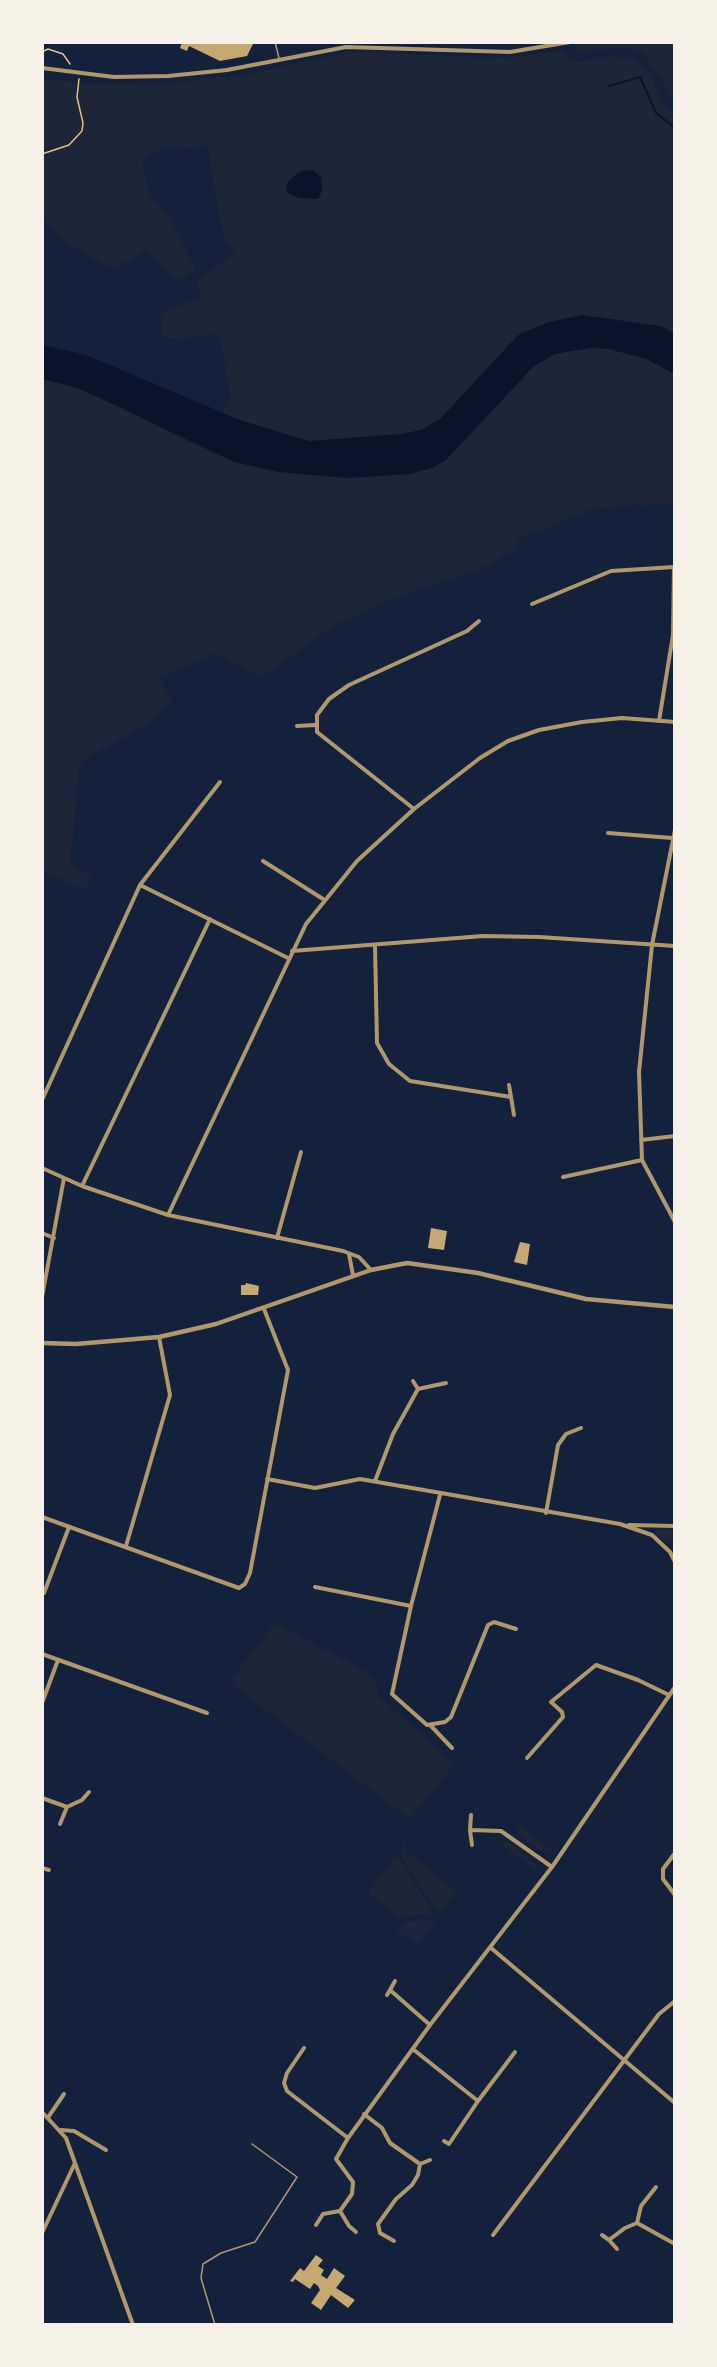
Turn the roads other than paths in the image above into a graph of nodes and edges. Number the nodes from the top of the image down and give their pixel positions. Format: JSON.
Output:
{"nodes":[{"id":1,"x":275,"y":42,"type":"edge"},
{"id":2,"x":570,"y":42,"type":"edge"},
{"id":3,"x":279,"y":59,"type":"junction"},
{"id":4,"x":42,"y":68,"type":"edge"},
{"id":5,"x":532,"y":604,"type":"dead end"},
{"id":6,"x":479,"y":621,"type":"dead end"},
{"id":7,"x":659,"y":721,"type":"junction"},
{"id":8,"x":675,"y":722,"type":"edge"},
{"id":9,"x":315,"y":725,"type":"junction"},
{"id":10,"x":297,"y":726,"type":"dead end"},
{"id":11,"x":220,"y":782,"type":"dead end"},
{"id":12,"x":414,"y":809,"type":"junction"},
{"id":13,"x":675,"y":830,"type":"edge"},
{"id":14,"x":608,"y":832,"type":"dead end"},
{"id":15,"x":672,"y":838,"type":"junction"},
{"id":16,"x":263,"y":861,"type":"dead end"},
{"id":17,"x":140,"y":885,"type":"junction"},
{"id":18,"x":323,"y":899,"type":"junction"},
{"id":19,"x":210,"y":919,"type":"junction"},
{"id":20,"x":375,"y":945,"type":"junction"},
{"id":21,"x":652,"y":945,"type":"junction"},
{"id":22,"x":675,"y":946,"type":"edge"},
{"id":23,"x":292,"y":951,"type":"junction"},
{"id":24,"x":288,"y":958,"type":"junction"},
{"id":25,"x":509,"y":1085,"type":"dead end"},
{"id":26,"x":511,"y":1097,"type":"junction"},
{"id":27,"x":42,"y":1100,"type":"edge"},
{"id":28,"x":514,"y":1115,"type":"dead end"},
{"id":29,"x":675,"y":1136,"type":"edge"},
{"id":30,"x":641,"y":1140,"type":"junction"},
{"id":31,"x":302,"y":1152,"type":"dead end"},
{"id":32,"x":642,"y":1160,"type":"junction"},
{"id":33,"x":42,"y":1168,"type":"edge"},
{"id":34,"x":563,"y":1177,"type":"dead end"},
{"id":35,"x":64,"y":1178,"type":"junction"},
{"id":36,"x":82,"y":1186,"type":"junction"},
{"id":37,"x":168,"y":1215,"type":"junction"},
{"id":38,"x":675,"y":1221,"type":"edge"},
{"id":39,"x":42,"y":1233,"type":"edge"},
{"id":40,"x":54,"y":1238,"type":"junction"},
{"id":41,"x":277,"y":1238,"type":"junction"},
{"id":42,"x":349,"y":1254,"type":"junction"},
{"id":43,"x":371,"y":1270,"type":"junction"},
{"id":44,"x":353,"y":1275,"type":"junction"},
{"id":45,"x":42,"y":1297,"type":"edge"},
{"id":46,"x":675,"y":1307,"type":"edge"},
{"id":47,"x":264,"y":1309,"type":"junction"},
{"id":48,"x":159,"y":1337,"type":"junction"},
{"id":49,"x":42,"y":1343,"type":"edge"},
{"id":50,"x":413,"y":1381,"type":"dead end"},
{"id":51,"x":446,"y":1383,"type":"dead end"},
{"id":52,"x":418,"y":1389,"type":"junction"},
{"id":53,"x":581,"y":1428,"type":"dead end"},
{"id":54,"x":267,"y":1479,"type":"junction"},
{"id":55,"x":375,"y":1481,"type":"junction"},
{"id":56,"x":440,"y":1495,"type":"junction"},
{"id":57,"x":546,"y":1513,"type":"junction"},
{"id":58,"x":42,"y":1517,"type":"edge"},
{"id":59,"x":620,"y":1524,"type":"junction"},
{"id":60,"x":675,"y":1526,"type":"edge"},
{"id":61,"x":69,"y":1527,"type":"junction"},
{"id":62,"x":126,"y":1546,"type":"junction"},
{"id":63,"x":675,"y":1562,"type":"edge"},
{"id":64,"x":315,"y":1587,"type":"dead end"},
{"id":65,"x":44,"y":1593,"type":"dead end"},
{"id":66,"x":411,"y":1606,"type":"junction"},
{"id":67,"x":516,"y":1629,"type":"dead end"},
{"id":68,"x":42,"y":1654,"type":"edge"},
{"id":69,"x":58,"y":1660,"type":"junction"},
{"id":70,"x":675,"y":1687,"type":"edge"},
{"id":71,"x":669,"y":1695,"type":"junction"},
{"id":72,"x":42,"y":1702,"type":"edge"},
{"id":73,"x":207,"y":1713,"type":"dead end"},
{"id":74,"x":431,"y":1725,"type":"junction"},
{"id":75,"x":452,"y":1748,"type":"dead end"},
{"id":76,"x":527,"y":1758,"type":"dead end"},
{"id":77,"x":89,"y":1792,"type":"dead end"},
{"id":78,"x":42,"y":1798,"type":"edge"},
{"id":79,"x":67,"y":1807,"type":"junction"},
{"id":80,"x":471,"y":1815,"type":"dead end"},
{"id":81,"x":60,"y":1824,"type":"dead end"},
{"id":82,"x":470,"y":1830,"type":"junction"},
{"id":83,"x":472,"y":1845,"type":"dead end"},
{"id":84,"x":675,"y":1853,"type":"edge"},
{"id":85,"x":552,"y":1867,"type":"junction"},
{"id":86,"x":42,"y":1868,"type":"edge"},
{"id":87,"x":50,"y":1870,"type":"dead end"},
{"id":88,"x":675,"y":1895,"type":"edge"},
{"id":89,"x":490,"y":1948,"type":"junction"},
{"id":90,"x":395,"y":1981,"type":"dead end"},
{"id":91,"x":390,"y":1990,"type":"junction"},
{"id":92,"x":387,"y":1995,"type":"dead end"},
{"id":93,"x":675,"y":2001,"type":"edge"},
{"id":94,"x":430,"y":2025,"type":"junction"},
{"id":95,"x":304,"y":2048,"type":"dead end"},
{"id":96,"x":414,"y":2050,"type":"junction"},
{"id":97,"x":515,"y":2052,"type":"dead end"},
{"id":98,"x":624,"y":2060,"type":"junction"},
{"id":99,"x":64,"y":2094,"type":"dead end"},
{"id":100,"x":478,"y":2101,"type":"junction"},
{"id":101,"x":675,"y":2103,"type":"edge"},
{"id":102,"x":42,"y":2112,"type":"edge"},
{"id":103,"x":364,"y":2114,"type":"junction"},
{"id":104,"x":49,"y":2116,"type":"junction"},
{"id":105,"x":61,"y":2129,"type":"junction"},
{"id":106,"x":348,"y":2138,"type":"junction"},
{"id":107,"x":444,"y":2141,"type":"dead end"},
{"id":108,"x":252,"y":2144,"type":"dead end"},
{"id":109,"x":106,"y":2150,"type":"dead end"},
{"id":110,"x":430,"y":2160,"type":"dead end"},
{"id":111,"x":76,"y":2162,"type":"junction"},
{"id":112,"x":420,"y":2164,"type":"junction"},
{"id":113,"x":656,"y":2187,"type":"dead end"},
{"id":114,"x":340,"y":2211,"type":"junction"},
{"id":115,"x":637,"y":2223,"type":"junction"},
{"id":116,"x":316,"y":2225,"type":"dead end"},
{"id":117,"x":356,"y":2232,"type":"dead end"},
{"id":118,"x":42,"y":2233,"type":"edge"},
{"id":119,"x":493,"y":2235,"type":"dead end"},
{"id":120,"x":602,"y":2235,"type":"dead end"},
{"id":121,"x":609,"y":2240,"type":"junction"},
{"id":122,"x":394,"y":2241,"type":"dead end"},
{"id":123,"x":675,"y":2244,"type":"edge"},
{"id":124,"x":617,"y":2249,"type":"dead end"},
{"id":125,"x":133,"y":2325,"type":"edge"},
{"id":126,"x":215,"y":2325,"type":"edge"}],
"edges":[{"from":1,"to":3,"type":"lane"},
{"from":2,"to":3,"type":"street"},
{"from":3,"to":4,"type":"street"},
{"from":5,"to":7,"type":"street"},
{"from":6,"to":9,"type":"street"},
{"from":7,"to":8,"type":"street"},
{"from":7,"to":12,"type":"street"},
{"from":9,"to":10,"type":"street"},
{"from":9,"to":12,"type":"street"},
{"from":11,"to":17,"type":"street"},
{"from":12,"to":18,"type":"street"},
{"from":13,"to":15,"type":"street"},
{"from":14,"to":15,"type":"street"},
{"from":15,"to":21,"type":"street"},
{"from":16,"to":18,"type":"street"},
{"from":17,"to":19,"type":"street"},
{"from":17,"to":27,"type":"street"},
{"from":18,"to":23,"type":"street"},
{"from":19,"to":24,"type":"street"},
{"from":19,"to":36,"type":"street"},
{"from":20,"to":21,"type":"street"},
{"from":20,"to":23,"type":"street"},
{"from":20,"to":26,"type":"street"},
{"from":21,"to":22,"type":"street"},
{"from":21,"to":30,"type":"street"},
{"from":23,"to":24,"type":"street"},
{"from":24,"to":37,"type":"street"},
{"from":25,"to":26,"type":"street"},
{"from":26,"to":28,"type":"street"},
{"from":29,"to":30,"type":"street"},
{"from":30,"to":32,"type":"street"},
{"from":31,"to":41,"type":"street"},
{"from":32,"to":34,"type":"street"},
{"from":32,"to":38,"type":"street"},
{"from":33,"to":35,"type":"street"},
{"from":35,"to":36,"type":"street"},
{"from":35,"to":40,"type":"street"},
{"from":36,"to":37,"type":"street"},
{"from":37,"to":41,"type":"street"},
{"from":39,"to":40,"type":"street"},
{"from":40,"to":45,"type":"street"},
{"from":41,"to":42,"type":"street"},
{"from":42,"to":43,"type":"street"},
{"from":42,"to":44,"type":"street"},
{"from":43,"to":44,"type":"street"},
{"from":43,"to":46,"type":"street"},
{"from":44,"to":47,"type":"street"},
{"from":47,"to":48,"type":"street"},
{"from":47,"to":54,"type":"street"},
{"from":48,"to":49,"type":"street"},
{"from":48,"to":62,"type":"street"},
{"from":50,"to":52,"type":"street"},
{"from":51,"to":52,"type":"street"},
{"from":52,"to":55,"type":"street"},
{"from":53,"to":57,"type":"street"},
{"from":54,"to":55,"type":"street"},
{"from":54,"to":62,"type":"street"},
{"from":55,"to":56,"type":"street"},
{"from":56,"to":57,"type":"street"},
{"from":56,"to":66,"type":"street"},
{"from":57,"to":59,"type":"street"},
{"from":58,"to":61,"type":"street"},
{"from":59,"to":60,"type":"street"},
{"from":59,"to":63,"type":"street"},
{"from":61,"to":62,"type":"street"},
{"from":61,"to":65,"type":"street"},
{"from":64,"to":66,"type":"street"},
{"from":66,"to":74,"type":"street"},
{"from":67,"to":74,"type":"street"},
{"from":68,"to":69,"type":"street"},
{"from":69,"to":72,"type":"street"},
{"from":69,"to":73,"type":"street"},
{"from":70,"to":71,"type":"street"},
{"from":71,"to":76,"type":"street"},
{"from":71,"to":85,"type":"street"},
{"from":74,"to":75,"type":"street"},
{"from":77,"to":79,"type":"street"},
{"from":78,"to":79,"type":"street"},
{"from":79,"to":81,"type":"street"},
{"from":80,"to":82,"type":"street"},
{"from":82,"to":83,"type":"street"},
{"from":82,"to":85,"type":"street"},
{"from":84,"to":88,"type":"street"},
{"from":85,"to":89,"type":"street"},
{"from":86,"to":87,"type":"street"},
{"from":89,"to":94,"type":"street"},
{"from":89,"to":98,"type":"street"},
{"from":90,"to":91,"type":"street"},
{"from":91,"to":92,"type":"street"},
{"from":91,"to":94,"type":"street"},
{"from":93,"to":98,"type":"street"},
{"from":94,"to":96,"type":"street"},
{"from":95,"to":106,"type":"street"},
{"from":96,"to":100,"type":"street"},
{"from":96,"to":103,"type":"street"},
{"from":97,"to":100,"type":"street"},
{"from":98,"to":101,"type":"street"},
{"from":98,"to":119,"type":"street"},
{"from":99,"to":104,"type":"street"},
{"from":100,"to":107,"type":"street"},
{"from":102,"to":104,"type":"street"},
{"from":103,"to":106,"type":"street"},
{"from":103,"to":112,"type":"street"},
{"from":104,"to":105,"type":"street"},
{"from":105,"to":109,"type":"street"},
{"from":105,"to":111,"type":"street"},
{"from":106,"to":114,"type":"street"},
{"from":108,"to":126,"type":"lane"},
{"from":110,"to":112,"type":"street"},
{"from":111,"to":118,"type":"street"},
{"from":111,"to":125,"type":"street"},
{"from":112,"to":122,"type":"street"},
{"from":113,"to":115,"type":"street"},
{"from":114,"to":116,"type":"street"},
{"from":114,"to":117,"type":"street"},
{"from":115,"to":121,"type":"street"},
{"from":115,"to":123,"type":"street"},
{"from":120,"to":121,"type":"street"},
{"from":121,"to":124,"type":"street"}]}
